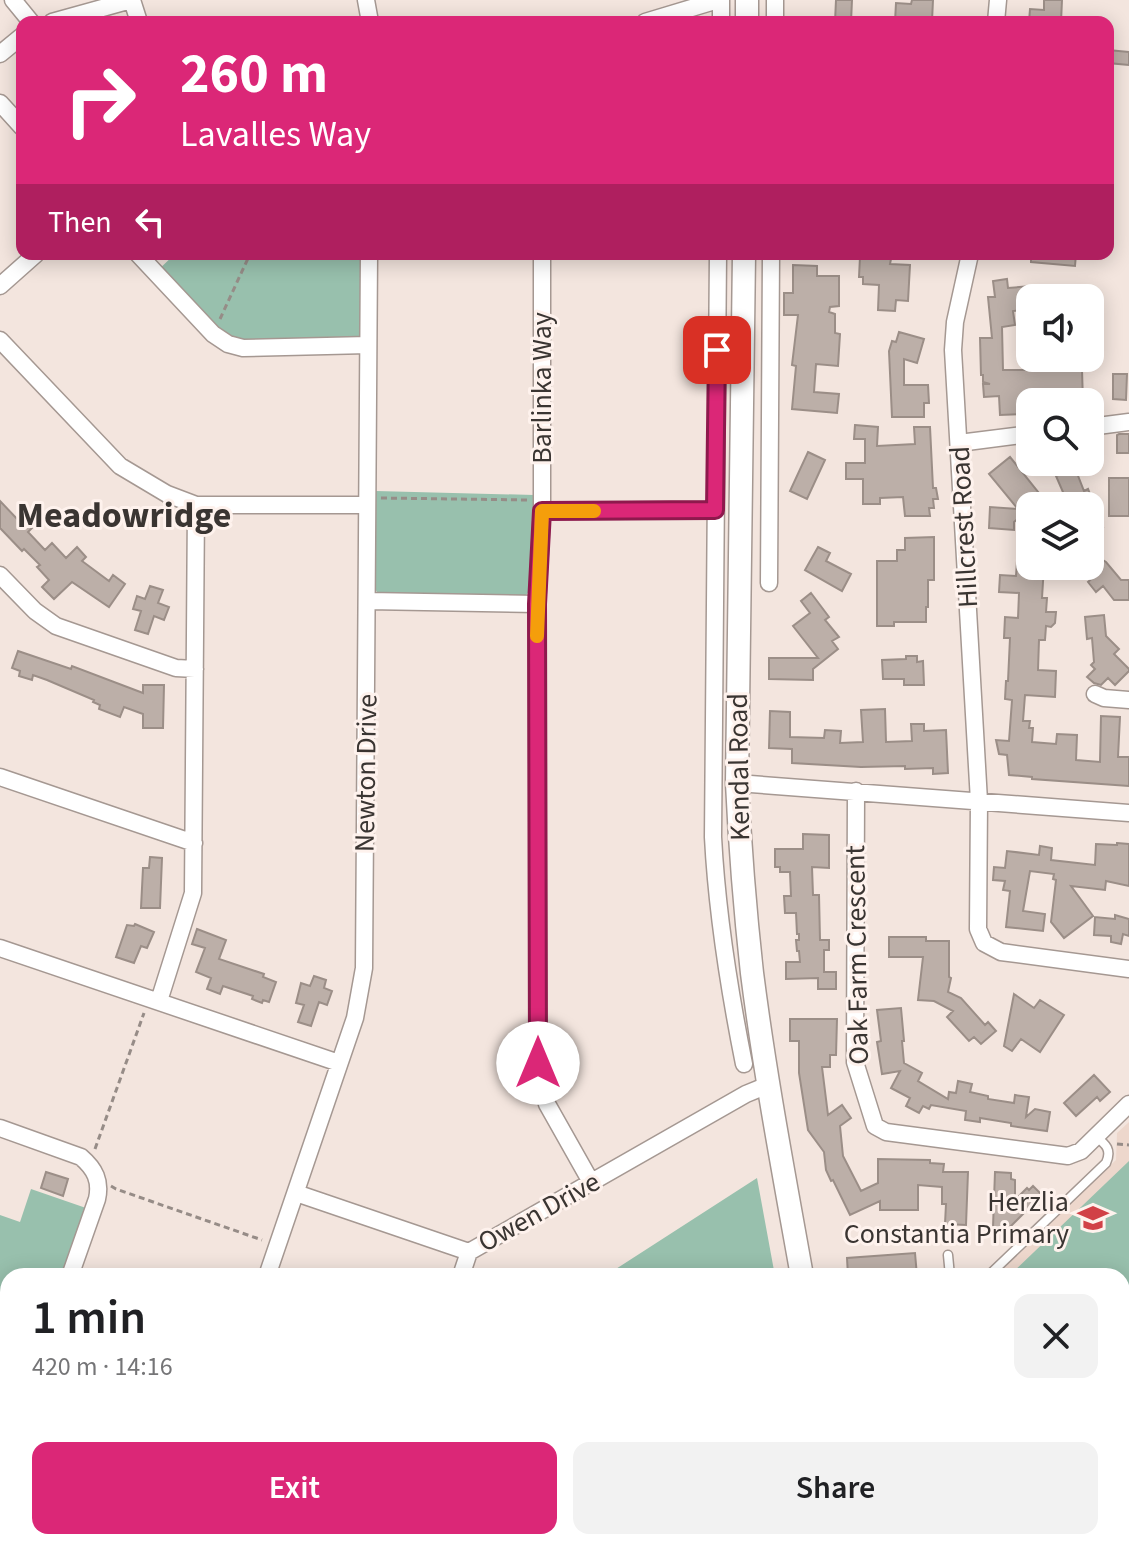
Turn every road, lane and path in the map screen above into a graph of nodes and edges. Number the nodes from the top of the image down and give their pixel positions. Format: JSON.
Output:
{"nodes":[{"id":1,"x":13,"y":0,"type":"edge"},
{"id":2,"x":132,"y":0,"type":"edge"},
{"id":3,"x":719,"y":0,"type":"edge"},
{"id":4,"x":26,"y":16,"type":"edge"},
{"id":5,"x":74,"y":16,"type":"edge"},
{"id":6,"x":665,"y":16,"type":"edge"},
{"id":7,"x":16,"y":41,"type":"edge"},
{"id":8,"x":0,"y":54,"type":"edge"},
{"id":9,"x":0,"y":103,"type":"edge"},
{"id":10,"x":16,"y":120,"type":"edge"},
{"id":11,"x":29,"y":260,"type":"edge"},
{"id":12,"x":144,"y":260,"type":"edge"},
{"id":13,"x":247,"y":260,"type":"edge"},
{"id":14,"x":369,"y":260,"type":"edge"},
{"id":15,"x":542,"y":260,"type":"edge"},
{"id":16,"x":718,"y":260,"type":"edge"},
{"id":17,"x":744,"y":260,"type":"edge"},
{"id":18,"x":771,"y":260,"type":"edge"},
{"id":19,"x":969,"y":260,"type":"edge"},
{"id":20,"x":0,"y":286,"type":"edge"},
{"id":21,"x":213,"y":334,"type":"junction"},
{"id":22,"x":0,"y":340,"type":"edge"},
{"id":23,"x":368,"y":345,"type":"junction"},
{"id":24,"x":1129,"y":422,"type":"edge"},
{"id":25,"x":1104,"y":425,"type":"edge"},
{"id":26,"x":1016,"y":436,"type":"edge"},
{"id":27,"x":959,"y":443,"type":"junction"},
{"id":28,"x":367,"y":501,"type":"junction"},
{"id":29,"x":196,"y":505,"type":"junction"},
{"id":30,"x":542,"y":505,"type":"junction"},
{"id":31,"x":715,"y":510,"type":"junction"},
{"id":32,"x":0,"y":575,"type":"edge"},
{"id":33,"x":769,"y":583,"type":"dead end"},
{"id":34,"x":368,"y":601,"type":"junction"},
{"id":35,"x":537,"y":604,"type":"junction"},
{"id":36,"x":195,"y":669,"type":"junction"},
{"id":37,"x":1095,"y":694,"type":"dead end"},
{"id":38,"x":1129,"y":700,"type":"edge"},
{"id":39,"x":0,"y":777,"type":"edge"},
{"id":40,"x":737,"y":783,"type":"junction"},
{"id":41,"x":856,"y":791,"type":"junction"},
{"id":42,"x":979,"y":801,"type":"junction"},
{"id":43,"x":1129,"y":813,"type":"edge"},
{"id":44,"x":194,"y":843,"type":"junction"},
{"id":45,"x":0,"y":948,"type":"edge"},
{"id":46,"x":1129,"y":969,"type":"edge"},
{"id":47,"x":154,"y":1000,"type":"junction"},
{"id":48,"x":339,"y":1063,"type":"junction"},
{"id":49,"x":744,"y":1064,"type":"dead end"},
{"id":50,"x":768,"y":1085,"type":"junction"},
{"id":51,"x":1129,"y":1104,"type":"edge"},
{"id":52,"x":0,"y":1128,"type":"edge"},
{"id":53,"x":1096,"y":1137,"type":"junction"},
{"id":54,"x":93,"y":1170,"type":"junction"},
{"id":55,"x":591,"y":1182,"type":"junction"},
{"id":56,"x":296,"y":1193,"type":"junction"},
{"id":57,"x":277,"y":1245,"type":"junction"},
{"id":58,"x":469,"y":1252,"type":"junction"},
{"id":59,"x":948,"y":1255,"type":"dead end"},
{"id":60,"x":73,"y":1268,"type":"edge"},
{"id":61,"x":270,"y":1268,"type":"edge"},
{"id":62,"x":464,"y":1268,"type":"edge"},
{"id":63,"x":801,"y":1268,"type":"edge"},
{"id":64,"x":949,"y":1268,"type":"edge"},
{"id":65,"x":996,"y":1268,"type":"edge"}],
"edges":[{"from":1,"to":4,"type":"street"},
{"from":2,"to":5,"type":"street"},
{"from":3,"to":6,"type":"street"},
{"from":7,"to":8,"type":"street"},
{"from":9,"to":10,"type":"street"},
{"from":11,"to":20,"type":"street"},
{"from":12,"to":21,"type":"street"},
{"from":13,"to":21,"type":"path"},
{"from":14,"to":23,"type":"street","name":"Newton Drive"},
{"from":15,"to":30,"type":"street","name":"Barlinka Way"},
{"from":16,"to":31,"type":"street"},
{"from":17,"to":40,"type":"main road","name":"Kendal Road"},
{"from":18,"to":33,"type":"street"},
{"from":19,"to":27,"type":"street","name":"Hillcrest Road"},
{"from":21,"to":23,"type":"street"},
{"from":22,"to":29,"type":"street"},
{"from":23,"to":28,"type":"street","name":"Newton Drive"},
{"from":24,"to":25,"type":"street"},
{"from":26,"to":27,"type":"street"},
{"from":27,"to":42,"type":"street","name":"Hillcrest Road"},
{"from":28,"to":29,"type":"street"},
{"from":28,"to":30,"type":"path"},
{"from":28,"to":34,"type":"street","name":"Newton Drive"},
{"from":29,"to":36,"type":"street"},
{"from":30,"to":31,"type":"street"},
{"from":30,"to":35,"type":"street","name":"Barlinka Way"},
{"from":31,"to":49,"type":"street"},
{"from":32,"to":36,"type":"street"},
{"from":34,"to":35,"type":"street"},
{"from":34,"to":48,"type":"street","name":"Newton Drive"},
{"from":35,"to":55,"type":"street","name":"Barlinka Way"},
{"from":36,"to":44,"type":"street"},
{"from":37,"to":38,"type":"street"},
{"from":39,"to":44,"type":"street"},
{"from":40,"to":41,"type":"street"},
{"from":40,"to":50,"type":"main road","name":"Kendal Road"},
{"from":41,"to":42,"type":"street"},
{"from":41,"to":53,"type":"street","name":"Oak Farm Crescent"},
{"from":42,"to":43,"type":"street"},
{"from":42,"to":46,"type":"street","name":"Hillcrest Road"},
{"from":44,"to":47,"type":"street"},
{"from":45,"to":47,"type":"street"},
{"from":47,"to":48,"type":"street"},
{"from":47,"to":54,"type":"path"},
{"from":48,"to":56,"type":"street","name":"Newton Drive"},
{"from":50,"to":55,"type":"street","name":"Owen Drive"},
{"from":50,"to":63,"type":"main road","name":"Kendal Road"},
{"from":51,"to":53,"type":"street","name":"Oak Farm Crescent"},
{"from":52,"to":54,"type":"street"},
{"from":53,"to":65,"type":"lane"},
{"from":54,"to":57,"type":"path"},
{"from":54,"to":60,"type":"street"},
{"from":55,"to":58,"type":"street","name":"Owen Drive"},
{"from":56,"to":57,"type":"street","name":"Newton Drive"},
{"from":56,"to":58,"type":"street","name":"Owen Drive"},
{"from":57,"to":61,"type":"street","name":"Newton Drive"},
{"from":58,"to":62,"type":"street"},
{"from":59,"to":64,"type":"lane"}]}
